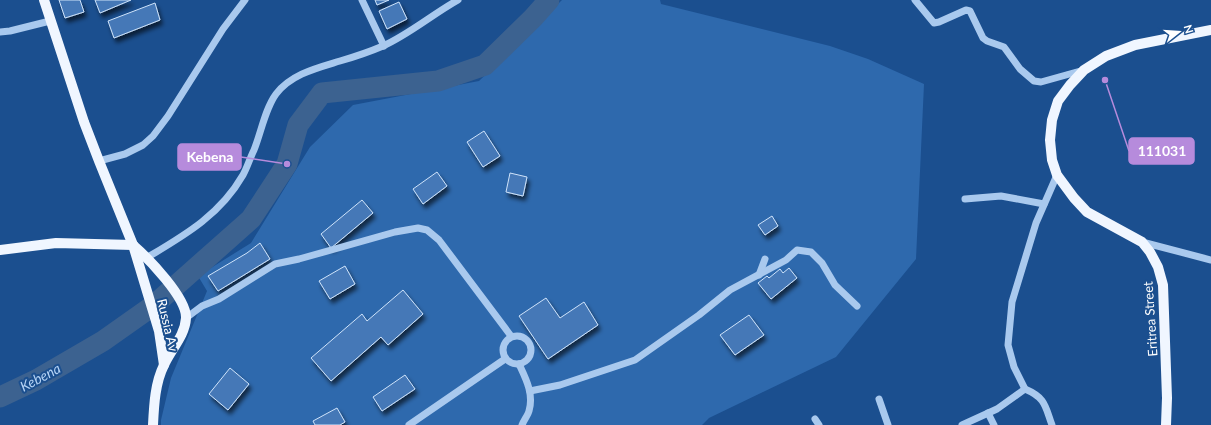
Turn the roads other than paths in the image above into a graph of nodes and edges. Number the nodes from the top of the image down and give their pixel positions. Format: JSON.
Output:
{"nodes":[{"id":1,"x":44,"y":0,"type":"edge"},
{"id":2,"x":245,"y":0,"type":"edge"},
{"id":3,"x":362,"y":0,"type":"edge"},
{"id":4,"x":458,"y":0,"type":"edge"},
{"id":5,"x":915,"y":0,"type":"edge"},
{"id":6,"x":445,"y":3,"type":"edge"},
{"id":7,"x":50,"y":22,"type":"junction"},
{"id":8,"x":1211,"y":30,"type":"edge"},
{"id":9,"x":0,"y":32,"type":"edge"},
{"id":10,"x":384,"y":46,"type":"junction"},
{"id":11,"x":1084,"y":70,"type":"junction"},
{"id":12,"x":99,"y":161,"type":"junction"},
{"id":13,"x":1057,"y":175,"type":"junction"},
{"id":14,"x":965,"y":199,"type":"dead end"},
{"id":15,"x":1044,"y":204,"type":"junction"},
{"id":16,"x":1142,"y":242,"type":"junction"},
{"id":17,"x":133,"y":244,"type":"junction"},
{"id":18,"x":0,"y":250,"type":"edge"},
{"id":19,"x":148,"y":257,"type":"junction"},
{"id":20,"x":765,"y":259,"type":"dead end"},
{"id":21,"x":1211,"y":260,"type":"edge"},
{"id":22,"x":759,"y":275,"type":"junction"},
{"id":23,"x":857,"y":306,"type":"dead end"},
{"id":24,"x":186,"y":315,"type":"junction"},
{"id":25,"x":511,"y":336,"type":"junction"},
{"id":26,"x":505,"y":359,"type":"junction"},
{"id":27,"x":519,"y":364,"type":"junction"},
{"id":28,"x":164,"y":365,"type":"junction"},
{"id":29,"x":1025,"y":389,"type":"junction"},
{"id":30,"x":530,"y":391,"type":"junction"},
{"id":31,"x":880,"y":399,"type":"dead end"},
{"id":32,"x":988,"y":413,"type":"junction"},
{"id":33,"x":153,"y":425,"type":"edge"},
{"id":34,"x":409,"y":425,"type":"edge"},
{"id":35,"x":522,"y":425,"type":"edge"},
{"id":36,"x":888,"y":425,"type":"edge"},
{"id":37,"x":962,"y":425,"type":"edge"},
{"id":38,"x":994,"y":425,"type":"edge"},
{"id":39,"x":1052,"y":425,"type":"edge"},
{"id":40,"x":1166,"y":425,"type":"edge"}],
"edges":[{"from":1,"to":7,"type":"main road","name":"Russia Av"},
{"from":2,"to":12,"type":"street"},
{"from":3,"to":10,"type":"street"},
{"from":4,"to":6,"type":"street"},
{"from":5,"to":11,"type":"street"},
{"from":6,"to":10,"type":"street"},
{"from":7,"to":9,"type":"street"},
{"from":7,"to":12,"type":"main road","name":"Russia Av"},
{"from":8,"to":11,"type":"main road","name":"Eritrea Street"},
{"from":10,"to":19,"type":"street"},
{"from":11,"to":13,"type":"main road","name":"Eritrea Street"},
{"from":12,"to":17,"type":"main road","name":"Russia Av"},
{"from":13,"to":15,"type":"street"},
{"from":13,"to":16,"type":"main road","name":"Eritrea Street"},
{"from":14,"to":15,"type":"street"},
{"from":15,"to":29,"type":"street"},
{"from":16,"to":21,"type":"street"},
{"from":16,"to":40,"type":"main road","name":"Eritrea Street"},
{"from":17,"to":18,"type":"main road"},
{"from":17,"to":19,"type":"main road","name":"Russia Av"},
{"from":17,"to":28,"type":"main road","name":"Russia Av"},
{"from":19,"to":24,"type":"main road","name":"Russia Av"},
{"from":20,"to":22,"type":"street"},
{"from":22,"to":23,"type":"street"},
{"from":22,"to":30,"type":"street"},
{"from":24,"to":25,"type":"street"},
{"from":24,"to":28,"type":"main road","name":"Russia Av"},
{"from":25,"to":26,"type":"street"},
{"from":25,"to":27,"type":"street"},
{"from":26,"to":27,"type":"street"},
{"from":26,"to":34,"type":"street"},
{"from":27,"to":30,"type":"street"},
{"from":28,"to":33,"type":"main road"},
{"from":29,"to":32,"type":"street"},
{"from":29,"to":39,"type":"street"},
{"from":30,"to":35,"type":"street"},
{"from":31,"to":36,"type":"street"},
{"from":32,"to":37,"type":"street"},
{"from":32,"to":38,"type":"street"}]}
